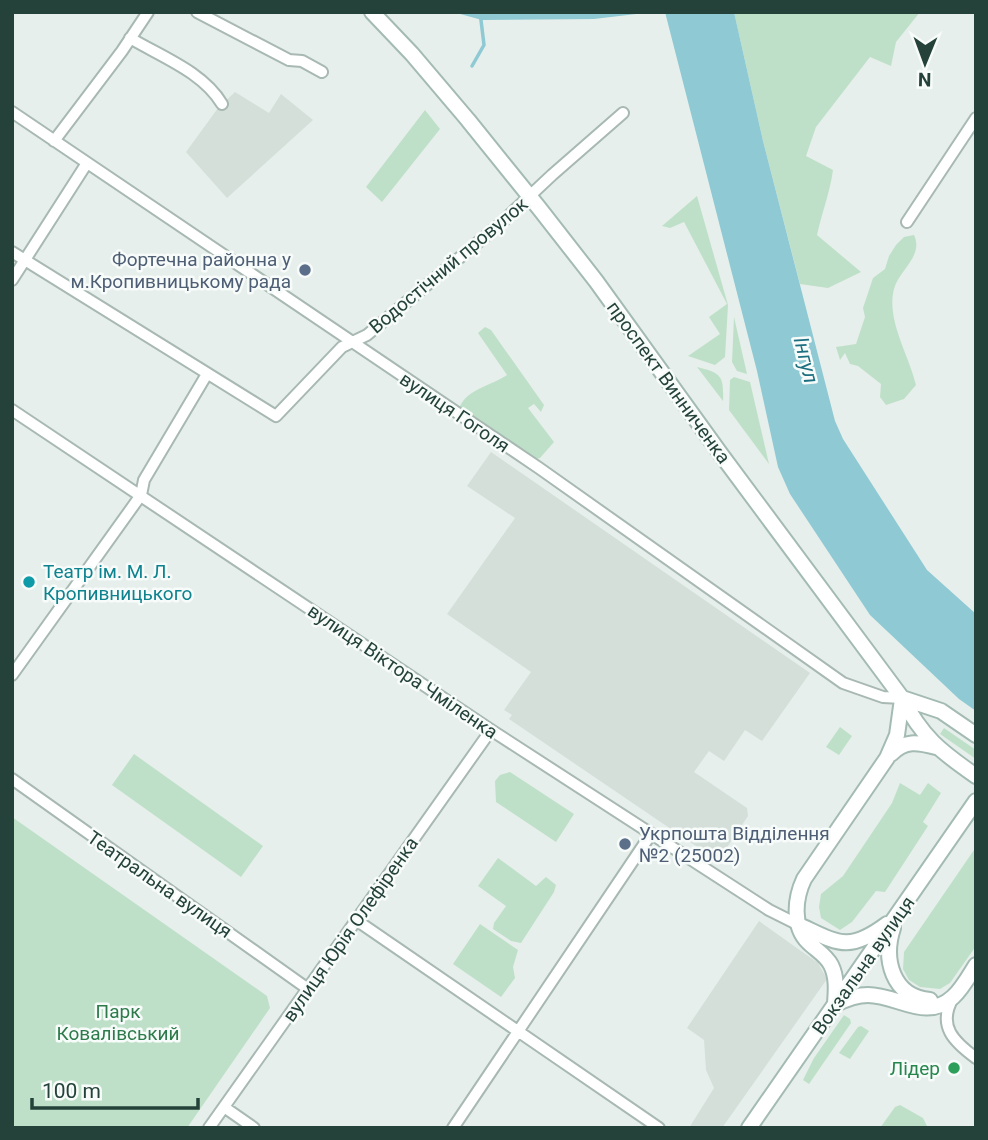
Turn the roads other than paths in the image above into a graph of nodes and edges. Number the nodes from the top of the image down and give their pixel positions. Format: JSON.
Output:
{"nodes":[{"id":1,"x":148,"y":12,"type":"edge"},
{"id":2,"x":197,"y":12,"type":"edge"},
{"id":3,"x":372,"y":12,"type":"edge"},
{"id":4,"x":130,"y":38,"type":"junction"},
{"id":5,"x":322,"y":72,"type":"dead end"},
{"id":6,"x":222,"y":104,"type":"dead end"},
{"id":7,"x":12,"y":112,"type":"edge"},
{"id":8,"x":622,"y":113,"type":"dead end"},
{"id":9,"x":974,"y":125,"type":"edge"},
{"id":10,"x":54,"y":141,"type":"junction"},
{"id":11,"x":87,"y":163,"type":"junction"},
{"id":12,"x":530,"y":195,"type":"junction"},
{"id":13,"x":907,"y":222,"type":"dead end"},
{"id":14,"x":12,"y":252,"type":"edge"},
{"id":15,"x":25,"y":260,"type":"junction"},
{"id":16,"x":12,"y":280,"type":"edge"},
{"id":17,"x":351,"y":341,"type":"junction"},
{"id":18,"x":207,"y":374,"type":"junction"},
{"id":19,"x":12,"y":410,"type":"edge"},
{"id":20,"x":141,"y":495,"type":"junction"},
{"id":21,"x":12,"y":675,"type":"edge"},
{"id":22,"x":902,"y":698,"type":"junction"},
{"id":23,"x":491,"y":730,"type":"junction"},
{"id":24,"x":976,"y":735,"type":"edge"},
{"id":25,"x":938,"y":748,"type":"junction"},
{"id":26,"x":887,"y":758,"type":"junction"},
{"id":27,"x":976,"y":776,"type":"edge"},
{"id":28,"x":12,"y":779,"type":"edge"},
{"id":29,"x":973,"y":805,"type":"edge"},
{"id":30,"x":651,"y":834,"type":"junction"},
{"id":31,"x":897,"y":916,"type":"junction"},
{"id":32,"x":356,"y":920,"type":"junction"},
{"id":33,"x":799,"y":925,"type":"junction"},
{"id":34,"x":976,"y":965,"type":"edge"},
{"id":35,"x":308,"y":989,"type":"junction"},
{"id":36,"x":955,"y":995,"type":"junction"},
{"id":37,"x":835,"y":1004,"type":"junction"},
{"id":38,"x":518,"y":1031,"type":"junction"},
{"id":39,"x":976,"y":1058,"type":"edge"},
{"id":40,"x":224,"y":1107,"type":"junction"},
{"id":41,"x":209,"y":1128,"type":"edge"},
{"id":42,"x":254,"y":1128,"type":"edge"},
{"id":43,"x":453,"y":1128,"type":"edge"},
{"id":44,"x":659,"y":1128,"type":"edge"},
{"id":45,"x":749,"y":1128,"type":"edge"}],
"edges":[{"from":1,"to":4,"type":"street"},
{"from":2,"to":5,"type":"street"},
{"from":3,"to":12,"type":"main road","name":"проспект Винниченка"},
{"from":4,"to":6,"type":"street"},
{"from":4,"to":10,"type":"street"},
{"from":7,"to":10,"type":"street","name":"вулиця Гоголя"},
{"from":8,"to":12,"type":"street","name":"Водостічний провулок"},
{"from":9,"to":13,"type":"street"},
{"from":10,"to":11,"type":"street","name":"вулиця Гоголя"},
{"from":11,"to":15,"type":"street"},
{"from":11,"to":17,"type":"street","name":"вулиця Гоголя"},
{"from":12,"to":17,"type":"street","name":"Водостічний провулок"},
{"from":12,"to":22,"type":"main road","name":"проспект Винниченка"},
{"from":14,"to":15,"type":"street"},
{"from":15,"to":16,"type":"street"},
{"from":15,"to":18,"type":"street"},
{"from":17,"to":18,"type":"street","name":"Водостічний провулок"},
{"from":17,"to":22,"type":"street","name":"вулиця Гоголя"},
{"from":18,"to":20,"type":"street"},
{"from":19,"to":20,"type":"street","name":"вулиця Віктора Чміленка"},
{"from":20,"to":21,"type":"street"},
{"from":20,"to":23,"type":"street","name":"вулиця Віктора Чміленка"},
{"from":22,"to":24,"type":"main road"},
{"from":22,"to":25,"type":"main road","name":"проспект Винниченка"},
{"from":22,"to":26,"type":"main road"},
{"from":23,"to":30,"type":"street","name":"вулиця Віктора Чміленка"},
{"from":23,"to":32,"type":"street","name":"вулиця Юрія Олефіренка"},
{"from":25,"to":26,"type":"main road"},
{"from":25,"to":27,"type":"main road","name":"проспект Винниченка"},
{"from":26,"to":33,"type":"main road"},
{"from":28,"to":35,"type":"street","name":"Театральна вулиця"},
{"from":29,"to":31,"type":"main road","name":"Вокзальна вулиця"},
{"from":30,"to":33,"type":"street","name":"вулиця Віктора Чміленка"},
{"from":30,"to":38,"type":"street"},
{"from":31,"to":33,"type":"main road"},
{"from":31,"to":36,"type":"main road"},
{"from":31,"to":37,"type":"main road","name":"Вокзальна вулиця"},
{"from":32,"to":35,"type":"street","name":"вулиця Юрія Олефіренка"},
{"from":32,"to":38,"type":"street"},
{"from":33,"to":37,"type":"main road"},
{"from":34,"to":36,"type":"main road"},
{"from":35,"to":40,"type":"street","name":"вулиця Юрія Олефіренка"},
{"from":36,"to":37,"type":"main road"},
{"from":36,"to":39,"type":"street"},
{"from":37,"to":45,"type":"main road","name":"Вокзальна вулиця"},
{"from":38,"to":43,"type":"street"},
{"from":38,"to":44,"type":"street"},
{"from":40,"to":41,"type":"street","name":"вулиця Юрія Олефіренка"},
{"from":40,"to":42,"type":"street"}]}
